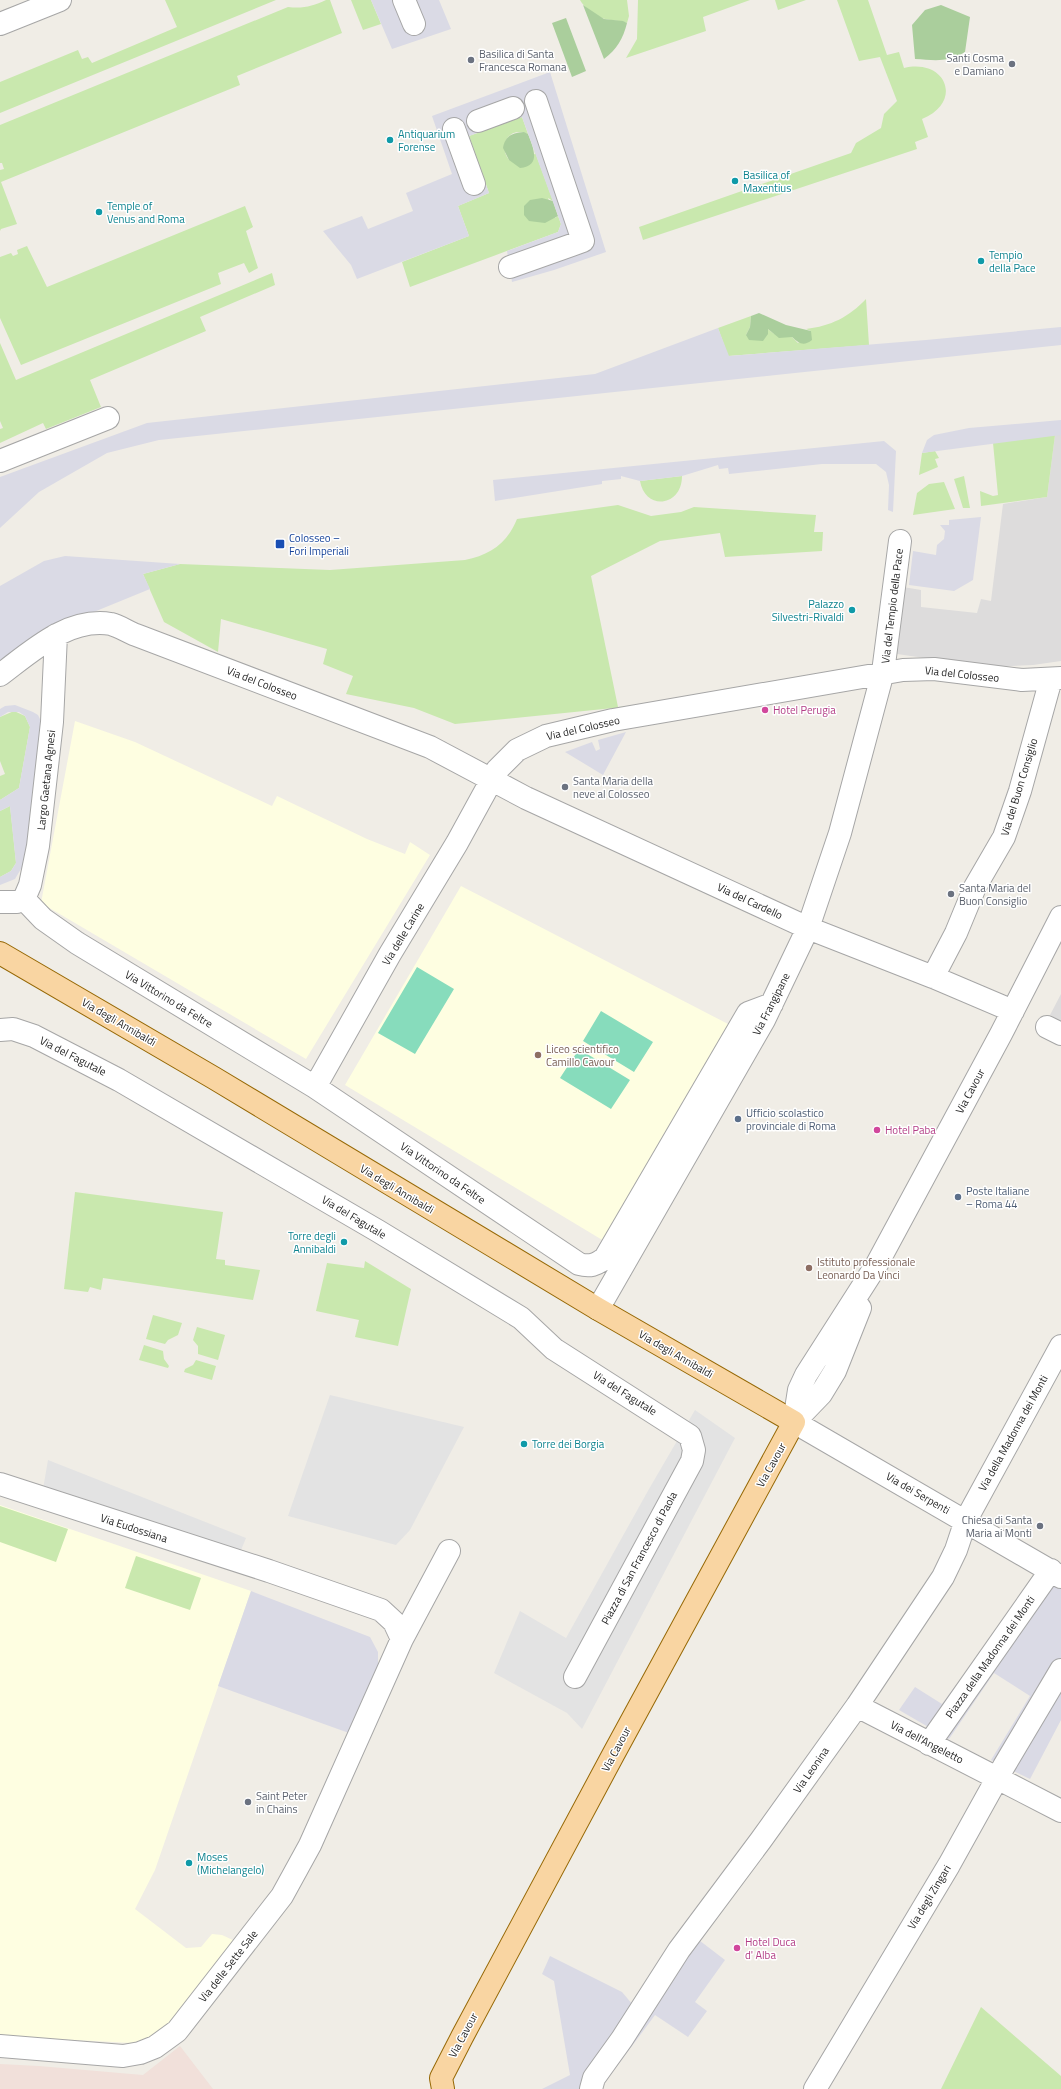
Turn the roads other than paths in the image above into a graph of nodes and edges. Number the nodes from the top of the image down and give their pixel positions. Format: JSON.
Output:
{"nodes":[{"id":1,"x":60,"y":0,"type":"edge"},
{"id":2,"x":404,"y":0,"type":"edge"},
{"id":3,"x":0,"y":24,"type":"edge"},
{"id":4,"x":414,"y":24,"type":"dead end"},
{"id":5,"x":536,"y":100,"type":"dead end"},
{"id":6,"x":513,"y":108,"type":"dead end"},
{"id":7,"x":478,"y":121,"type":"dead end"},
{"id":8,"x":454,"y":129,"type":"dead end"},
{"id":9,"x":474,"y":184,"type":"dead end"},
{"id":10,"x":510,"y":267,"type":"dead end"},
{"id":11,"x":108,"y":418,"type":"dead end"},
{"id":12,"x":0,"y":461,"type":"edge"},
{"id":13,"x":900,"y":541,"type":"dead end"},
{"id":14,"x":56,"y":635,"type":"junction"},
{"id":15,"x":884,"y":672,"type":"junction"},
{"id":16,"x":0,"y":675,"type":"edge"},
{"id":17,"x":1056,"y":678,"type":"edge"},
{"id":18,"x":491,"y":781,"type":"junction"},
{"id":19,"x":24,"y":899,"type":"junction"},
{"id":20,"x":0,"y":902,"type":"edge"},
{"id":21,"x":1061,"y":917,"type":"edge"},
{"id":22,"x":808,"y":928,"type":"junction"},
{"id":23,"x":0,"y":953,"type":"edge"},
{"id":24,"x":933,"y":976,"type":"junction"},
{"id":25,"x":772,"y":1004,"type":"junction"},
{"id":26,"x":1013,"y":1011,"type":"junction"},
{"id":27,"x":0,"y":1030,"type":"edge"},
{"id":28,"x":315,"y":1087,"type":"junction"},
{"id":29,"x":598,"y":1309,"type":"junction"},
{"id":30,"x":1061,"y":1346,"type":"edge"},
{"id":31,"x":794,"y":1422,"type":"junction"},
{"id":32,"x":690,"y":1436,"type":"joint"},
{"id":33,"x":0,"y":1484,"type":"edge"},
{"id":34,"x":966,"y":1520,"type":"junction"},
{"id":35,"x":449,"y":1551,"type":"dead end"},
{"id":36,"x":1056,"y":1574,"type":"edge"},
{"id":37,"x":402,"y":1639,"type":"junction"},
{"id":38,"x":1061,"y":1670,"type":"edge"},
{"id":39,"x":575,"y":1677,"type":"dead end"},
{"id":40,"x":857,"y":1706,"type":"junction"},
{"id":41,"x":929,"y":1744,"type":"junction"},
{"id":42,"x":998,"y":1779,"type":"junction"},
{"id":43,"x":1061,"y":1811,"type":"edge"},
{"id":44,"x":0,"y":2046,"type":"edge"},
{"id":45,"x":439,"y":2085,"type":"edge"},
{"id":46,"x":591,"y":2089,"type":"edge"},
{"id":47,"x":815,"y":2089,"type":"edge"}],
"edges":[{"from":1,"to":3,"type":"street"},
{"from":2,"to":4,"type":"street"},
{"from":5,"to":10,"type":"street"},
{"from":6,"to":7,"type":"street"},
{"from":8,"to":9,"type":"street"},
{"from":11,"to":12,"type":"street"},
{"from":13,"to":15,"type":"street","name":"Via del Tempio della Pace"},
{"from":14,"to":16,"type":"street","name":"Via del Colosseo"},
{"from":14,"to":18,"type":"street","name":"Via del Colosseo"},
{"from":14,"to":19,"type":"street","name":"Largo Gaetana Agnesi"},
{"from":15,"to":17,"type":"street","name":"Via del Colosseo"},
{"from":15,"to":18,"type":"street","name":"Via del Colosseo"},
{"from":15,"to":22,"type":"street","name":"Via Frangipane"},
{"from":17,"to":24,"type":"street","name":"Via del Buon Consiglio"},
{"from":18,"to":22,"type":"street","name":"Via del Cardello"},
{"from":18,"to":28,"type":"street","name":"Via delle Carine"},
{"from":19,"to":20,"type":"street"},
{"from":19,"to":28,"type":"street","name":"Via Vittorino da Feltre"},
{"from":21,"to":26,"type":"street","name":"Via Cavour"},
{"from":22,"to":24,"type":"street","name":"Via del Cardello"},
{"from":22,"to":25,"type":"street","name":"Via Frangipane"},
{"from":23,"to":29,"type":"main road","name":"Via degli Annibaldi"},
{"from":24,"to":26,"type":"street","name":"Via del Cardello"},
{"from":25,"to":28,"type":"street","name":"Via Vittorino da Feltre"},
{"from":25,"to":29,"type":"street","name":"Via Frangipane"},
{"from":26,"to":31,"type":"street","name":"Via Cavour"},
{"from":27,"to":32,"type":"street","name":"Via del Fagutale"},
{"from":29,"to":31,"type":"main road","name":"Via degli Annibaldi"},
{"from":30,"to":34,"type":"street","name":"Via della Madonna dei Monti"},
{"from":31,"to":34,"type":"street","name":"Via dei Serpenti"},
{"from":31,"to":45,"type":"main road","name":"Via Cavour"},
{"from":32,"to":39,"type":"street","name":"Piazza di San Francesco di Paola"},
{"from":33,"to":37,"type":"street","name":"Via Eudossiana"},
{"from":34,"to":36,"type":"street","name":"Via dei Serpenti"},
{"from":34,"to":40,"type":"street","name":"Via Leonina"},
{"from":35,"to":37,"type":"street","name":"Via delle Sette Sale"},
{"from":36,"to":41,"type":"street","name":"Piazza della Madonna dei Monti"},
{"from":37,"to":44,"type":"street","name":"Via delle Sette Sale"},
{"from":38,"to":42,"type":"street","name":"Via degli Zingari"},
{"from":40,"to":41,"type":"street","name":"Via dell'Angeletto"},
{"from":40,"to":46,"type":"street","name":"Via Leonina"},
{"from":41,"to":42,"type":"street","name":"Via dell'Angeletto"},
{"from":42,"to":43,"type":"street","name":"Via dell'Angeletto"},
{"from":42,"to":47,"type":"street","name":"Via degli Zingari"}]}
